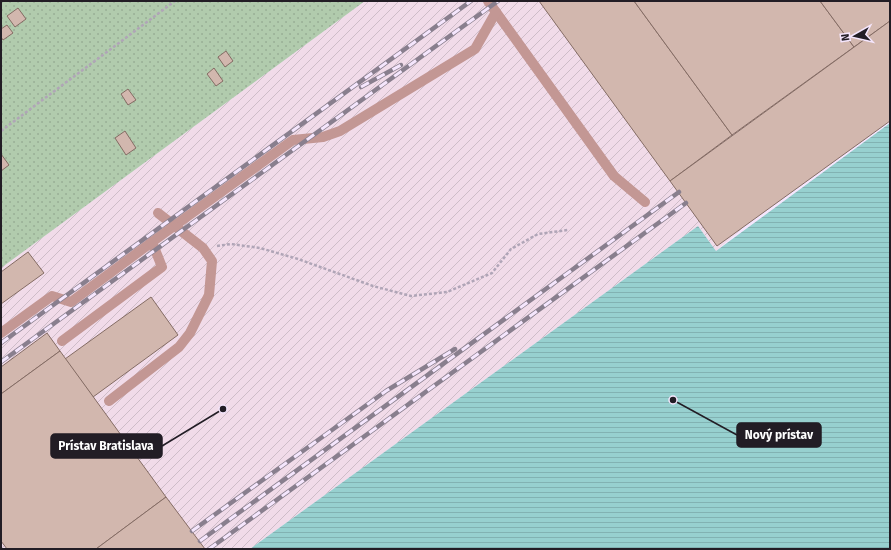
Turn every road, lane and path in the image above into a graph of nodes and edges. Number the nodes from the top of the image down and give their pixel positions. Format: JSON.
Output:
{"nodes":[{"id":1,"x":175,"y":1,"type":"edge"},
{"id":2,"x":488,"y":1,"type":"edge"},
{"id":3,"x":496,"y":12,"type":"junction"},
{"id":4,"x":1,"y":131,"type":"edge"},
{"id":5,"x":645,"y":202,"type":"dead end"},
{"id":6,"x":158,"y":213,"type":"dead end"},
{"id":7,"x":176,"y":225,"type":"junction"},
{"id":8,"x":568,"y":230,"type":"dead end"},
{"id":9,"x":152,"y":242,"type":"junction"},
{"id":10,"x":202,"y":248,"type":"junction"},
{"id":11,"x":1,"y":333,"type":"edge"},
{"id":12,"x":62,"y":341,"type":"dead end"},
{"id":13,"x":109,"y":401,"type":"dead end"}],
"edges":[{"from":1,"to":4,"type":"path"},
{"from":2,"to":3,"type":"lane"},
{"from":3,"to":5,"type":"lane"},
{"from":3,"to":7,"type":"lane"},
{"from":6,"to":7,"type":"lane"},
{"from":7,"to":9,"type":"lane"},
{"from":7,"to":10,"type":"lane"},
{"from":8,"to":10,"type":"path"},
{"from":9,"to":11,"type":"lane"},
{"from":9,"to":12,"type":"lane"},
{"from":10,"to":13,"type":"lane"}]}
